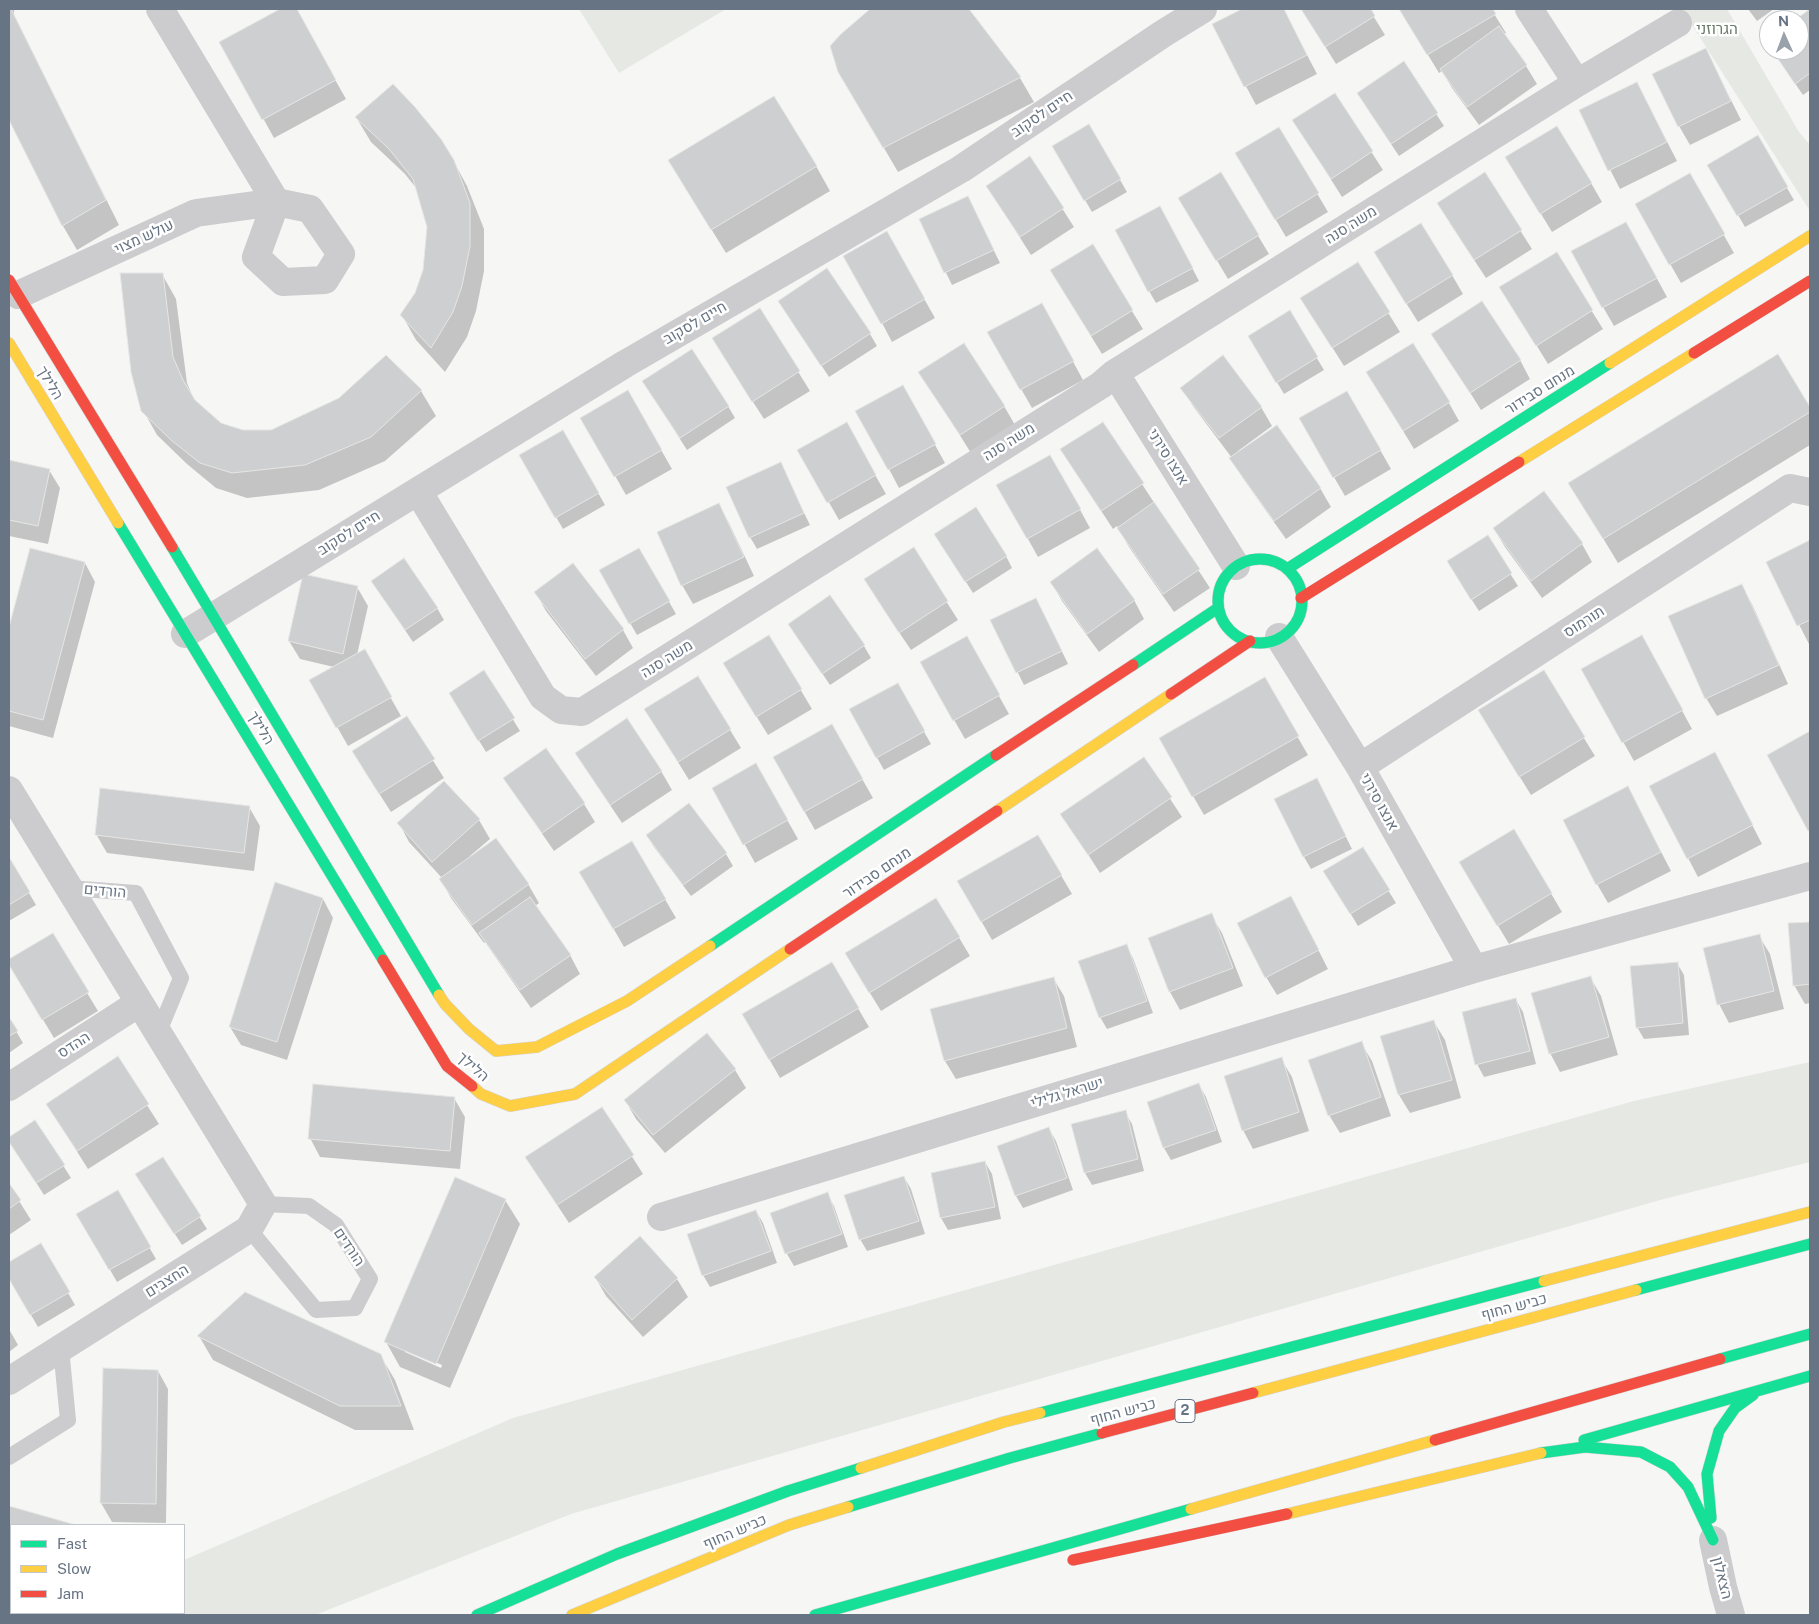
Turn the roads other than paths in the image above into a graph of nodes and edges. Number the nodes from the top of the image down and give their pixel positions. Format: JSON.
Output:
{"nodes":[{"id":1,"x":160,"y":9,"type":"edge"},
{"id":2,"x":1203,"y":9,"type":"edge"},
{"id":3,"x":1529,"y":9,"type":"edge"},
{"id":4,"x":1678,"y":23,"type":"dead end"},
{"id":5,"x":1577,"y":83,"type":"junction"},
{"id":6,"x":1810,"y":236,"type":"edge"},
{"id":7,"x":1810,"y":281,"type":"edge"},
{"id":8,"x":13,"y":287,"type":"edge"},
{"id":9,"x":9,"y":343,"type":"edge"},
{"id":10,"x":1115,"y":373,"type":"junction"},
{"id":11,"x":418,"y":492,"type":"junction"},
{"id":12,"x":1810,"y":492,"type":"edge"},
{"id":13,"x":1236,"y":566,"type":"junction"},
{"id":14,"x":1287,"y":569,"type":"junction"},
{"id":15,"x":1302,"y":598,"type":"junction"},
{"id":16,"x":1218,"y":608,"type":"junction"},
{"id":17,"x":214,"y":616,"type":"junction"},
{"id":18,"x":185,"y":634,"type":"junction"},
{"id":19,"x":1279,"y":637,"type":"junction"},
{"id":20,"x":1250,"y":641,"type":"junction"},
{"id":21,"x":1360,"y":767,"type":"junction"},
{"id":22,"x":12,"y":802,"type":"edge"},
{"id":23,"x":1810,"y":876,"type":"edge"},
{"id":24,"x":69,"y":888,"type":"junction"},
{"id":25,"x":1474,"y":969,"type":"junction"},
{"id":26,"x":139,"y":1003,"type":"junction"},
{"id":27,"x":158,"y":1034,"type":"junction"},
{"id":28,"x":496,"y":1051,"type":"joint"},
{"id":29,"x":9,"y":1087,"type":"edge"},
{"id":30,"x":510,"y":1106,"type":"joint"},
{"id":31,"x":263,"y":1204,"type":"junction"},
{"id":32,"x":1810,"y":1212,"type":"edge"},
{"id":33,"x":661,"y":1217,"type":"dead end"},
{"id":34,"x":249,"y":1229,"type":"junction"},
{"id":35,"x":1810,"y":1244,"type":"edge"},
{"id":36,"x":1810,"y":1334,"type":"edge"},
{"id":37,"x":61,"y":1348,"type":"junction"},
{"id":38,"x":1810,"y":1376,"type":"edge"},
{"id":39,"x":9,"y":1381,"type":"edge"},
{"id":40,"x":1763,"y":1389,"type":"junction"},
{"id":41,"x":1536,"y":1454,"type":"junction"},
{"id":42,"x":9,"y":1457,"type":"edge"},
{"id":43,"x":1713,"y":1540,"type":"junction"},
{"id":44,"x":1061,"y":1562,"type":"dead end"},
{"id":45,"x":1002,"y":1574,"type":"dead end"},
{"id":46,"x":827,"y":1612,"type":"junction"},
{"id":47,"x":477,"y":1615,"type":"edge"},
{"id":48,"x":572,"y":1615,"type":"edge"},
{"id":49,"x":815,"y":1615,"type":"edge"},
{"id":50,"x":1731,"y":1615,"type":"edge"}],
"edges":[{"from":1,"to":8,"type":"street","name":"עולש מצוי"},
{"from":2,"to":11,"type":"street","name":"חיים לסקוב"},
{"from":3,"to":5,"type":"street"},
{"from":4,"to":5,"type":"street","name":"משה סנה"},
{"from":5,"to":10,"type":"street","name":"משה סנה"},
{"from":6,"to":14,"type":"main road","name":"מנחם סבידור"},
{"from":7,"to":15,"type":"main road"},
{"from":8,"to":17,"type":"main road","name":"הלילך"},
{"from":9,"to":18,"type":"main road","name":"הלילך"},
{"from":10,"to":11,"type":"street","name":"משה סנה"},
{"from":10,"to":13,"type":"street","name":"אנצו סירני"},
{"from":11,"to":17,"type":"street","name":"חיים לסקוב"},
{"from":12,"to":21,"type":"street","name":"תורמוס"},
{"from":13,"to":14,"type":"main road"},
{"from":13,"to":16,"type":"main road"},
{"from":14,"to":15,"type":"main road"},
{"from":15,"to":19,"type":"main road"},
{"from":16,"to":20,"type":"main road"},
{"from":16,"to":28,"type":"main road","name":"מנחם סבידור"},
{"from":17,"to":18,"type":"street","name":"חיים לסקוב"},
{"from":17,"to":28,"type":"main road","name":"הלילך"},
{"from":18,"to":30,"type":"main road","name":"הלילך"},
{"from":19,"to":20,"type":"main road"},
{"from":19,"to":21,"type":"street","name":"אנצו סירני"},
{"from":20,"to":30,"type":"main road","name":"מנחם סבידור"},
{"from":21,"to":25,"type":"street","name":"אנצו סירני"},
{"from":22,"to":24,"type":"street","name":"הורדים"},
{"from":23,"to":25,"type":"street","name":"ישראל גלילי"},
{"from":24,"to":26,"type":"street","name":"הורדים"},
{"from":24,"to":27,"type":"lane","name":"הורדים"},
{"from":25,"to":33,"type":"street","name":"ישראל גלילי"},
{"from":26,"to":27,"type":"street","name":"הורדים"},
{"from":26,"to":29,"type":"street","name":"ההדס"},
{"from":27,"to":31,"type":"street","name":"הורדים"},
{"from":31,"to":34,"type":"street","name":"החצבים"},
{"from":31,"to":34,"type":"lane","name":"הורדים"},
{"from":32,"to":47,"type":"main road"},
{"from":34,"to":37,"type":"street","name":"החצבים"},
{"from":35,"to":48,"type":"main road","name":"כביש החוף","number":"2"},
{"from":36,"to":46,"type":"main road"},
{"from":37,"to":39,"type":"street","name":"החצבים"},
{"from":37,"to":42,"type":"lane"},
{"from":38,"to":40,"type":"main road"},
{"from":40,"to":41,"type":"main road"},
{"from":40,"to":43,"type":"main road"},
{"from":41,"to":43,"type":"main road"},
{"from":41,"to":44,"type":"main road"},
{"from":43,"to":50,"type":"street","name":"הצאלון"},
{"from":45,"to":46,"type":"main road"},
{"from":46,"to":49,"type":"main road"}]}
